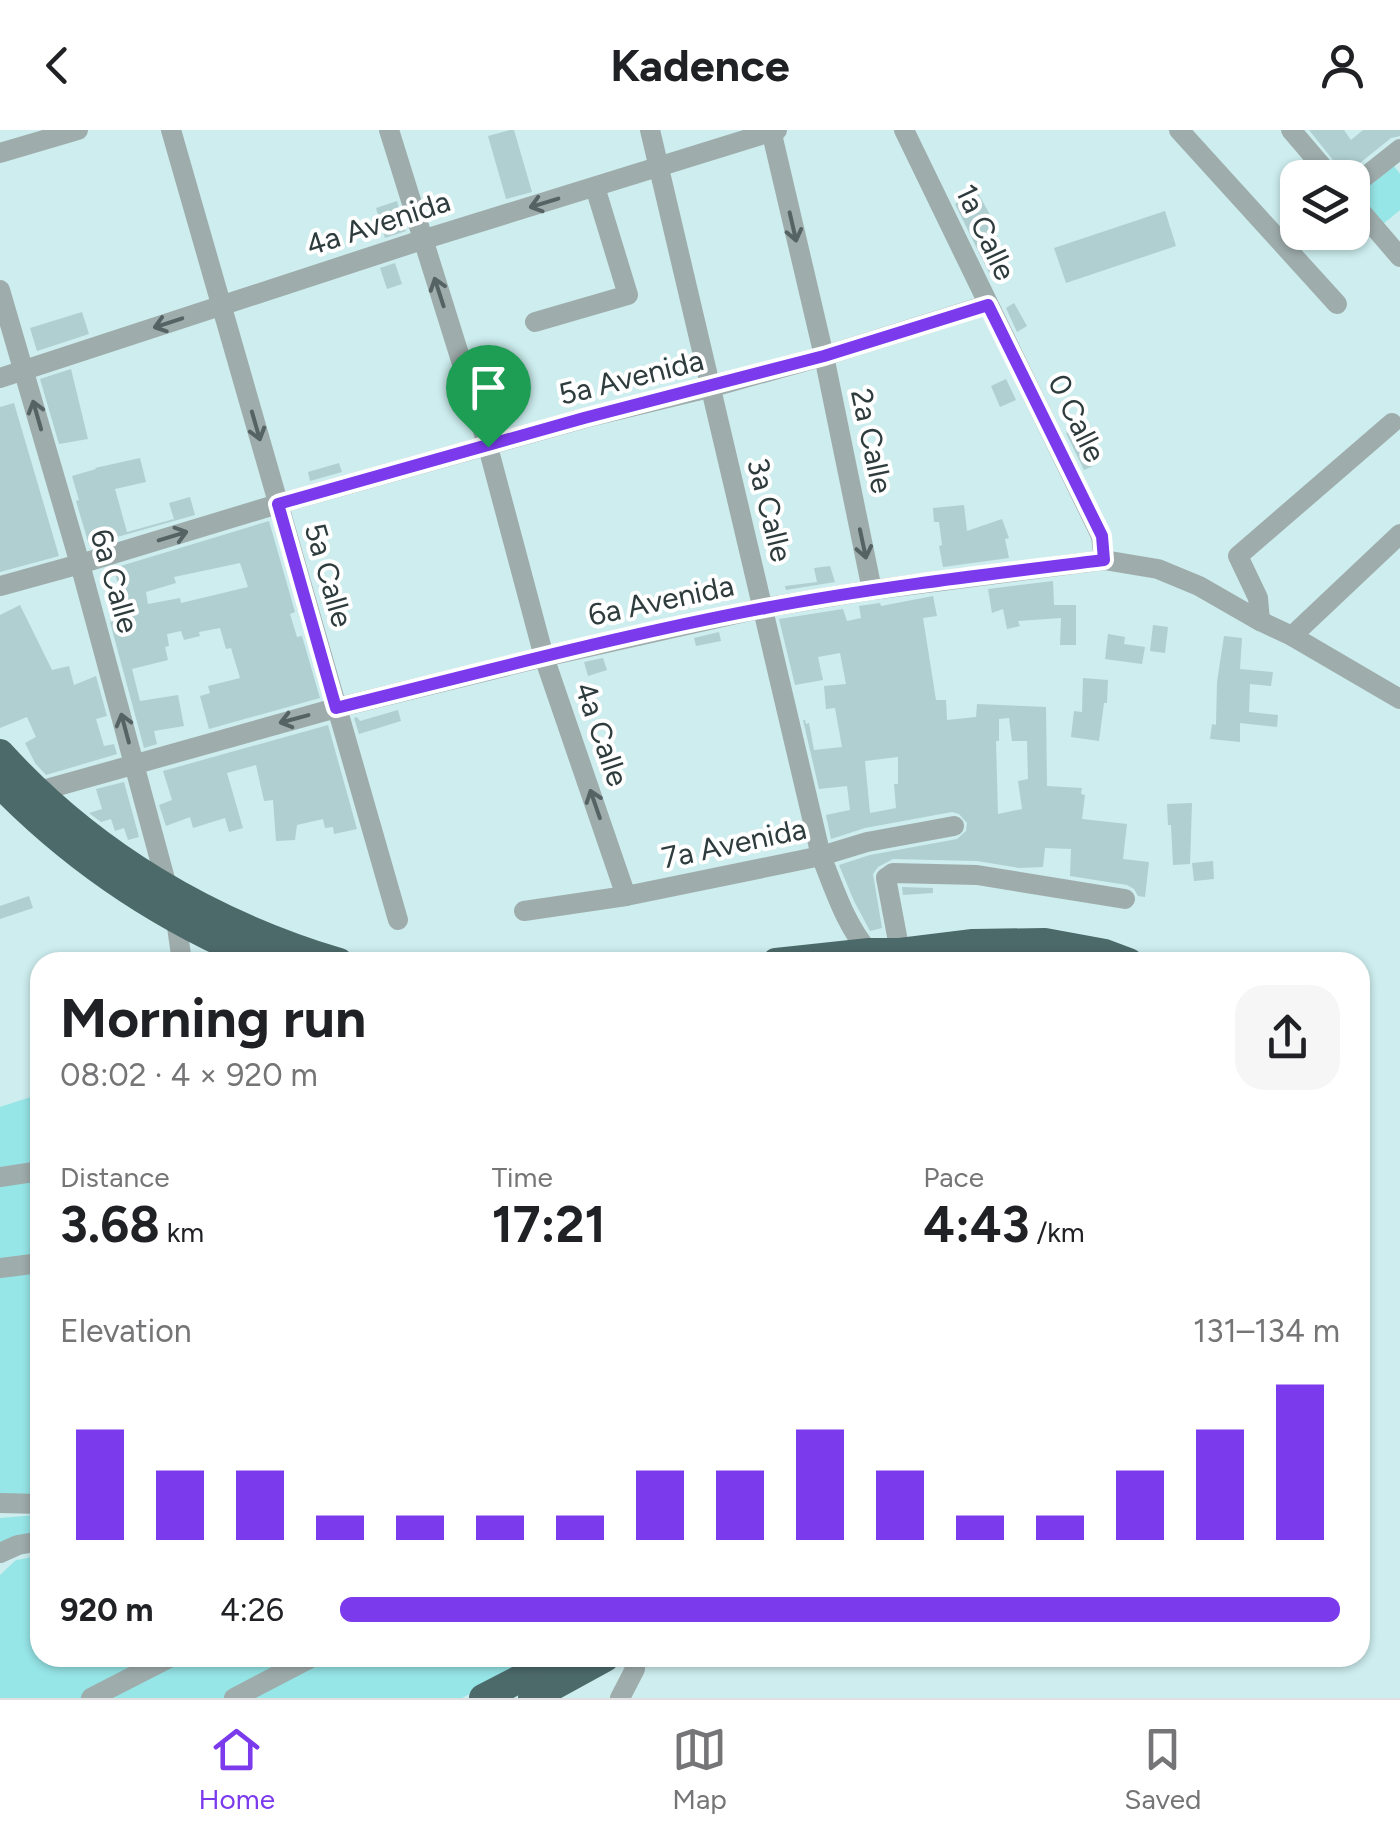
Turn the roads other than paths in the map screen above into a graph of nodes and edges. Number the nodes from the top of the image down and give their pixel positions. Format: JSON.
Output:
{"nodes":[{"id":1,"x":78,"y":130,"type":"edge"},
{"id":2,"x":171,"y":130,"type":"edge"},
{"id":3,"x":388,"y":130,"type":"edge"},
{"id":4,"x":650,"y":130,"type":"edge"},
{"id":5,"x":904,"y":130,"type":"edge"},
{"id":6,"x":1180,"y":130,"type":"edge"},
{"id":7,"x":1291,"y":130,"type":"edge"},
{"id":8,"x":773,"y":131,"type":"edge"},
{"id":9,"x":1400,"y":149,"type":"edge"},
{"id":10,"x":0,"y":153,"type":"edge"},
{"id":11,"x":1317,"y":160,"type":"edge"},
{"id":12,"x":658,"y":168,"type":"junction"},
{"id":13,"x":1370,"y":172,"type":"edge"},
{"id":14,"x":594,"y":187,"type":"junction"},
{"id":15,"x":1370,"y":222,"type":"edge"},
{"id":16,"x":422,"y":240,"type":"junction"},
{"id":17,"x":1400,"y":258,"type":"edge"},
{"id":18,"x":0,"y":290,"type":"edge"},
{"id":19,"x":1337,"y":304,"type":"dead end"},
{"id":20,"x":988,"y":305,"type":"junction"},
{"id":21,"x":222,"y":306,"type":"junction"},
{"id":22,"x":535,"y":322,"type":"dead end"},
{"id":23,"x":824,"y":356,"type":"junction"},
{"id":24,"x":24,"y":371,"type":"junction"},
{"id":25,"x":0,"y":378,"type":"edge"},
{"id":26,"x":709,"y":388,"type":"junction"},
{"id":27,"x":1392,"y":423,"type":"dead end"},
{"id":28,"x":488,"y":447,"type":"junction"},
{"id":29,"x":278,"y":504,"type":"junction"},
{"id":30,"x":1400,"y":534,"type":"edge"},
{"id":31,"x":1104,"y":560,"type":"junction"},
{"id":32,"x":80,"y":564,"type":"junction"},
{"id":33,"x":0,"y":586,"type":"edge"},
{"id":34,"x":872,"y":590,"type":"junction"},
{"id":35,"x":763,"y":608,"type":"junction"},
{"id":36,"x":1260,"y":622,"type":"junction"},
{"id":37,"x":1292,"y":636,"type":"junction"},
{"id":38,"x":544,"y":656,"type":"junction"},
{"id":39,"x":1400,"y":699,"type":"edge"},
{"id":40,"x":336,"y":708,"type":"junction"},
{"id":41,"x":0,"y":753,"type":"edge"},
{"id":42,"x":134,"y":763,"type":"junction"},
{"id":43,"x":13,"y":795,"type":"edge"},
{"id":44,"x":954,"y":826,"type":"dead end"},
{"id":45,"x":821,"y":856,"type":"junction"},
{"id":46,"x":168,"y":890,"type":"junction"},
{"id":47,"x":626,"y":896,"type":"junction"},
{"id":48,"x":1125,"y":899,"type":"dead end"},
{"id":49,"x":524,"y":910,"type":"dead end"},
{"id":50,"x":176,"y":920,"type":"junction"},
{"id":51,"x":398,"y":920,"type":"dead end"},
{"id":52,"x":181,"y":952,"type":"edge"},
{"id":53,"x":241,"y":952,"type":"edge"},
{"id":54,"x":304,"y":952,"type":"edge"},
{"id":55,"x":869,"y":952,"type":"joint"},
{"id":56,"x":900,"y":952,"type":"junction"},
{"id":57,"x":1100,"y":952,"type":"edge"},
{"id":58,"x":30,"y":1173,"type":"edge"},
{"id":59,"x":0,"y":1177,"type":"edge"},
{"id":60,"x":30,"y":1252,"type":"edge"},
{"id":61,"x":0,"y":1256,"type":"edge"},
{"id":62,"x":30,"y":1264,"type":"edge"},
{"id":63,"x":0,"y":1268,"type":"edge"},
{"id":64,"x":0,"y":1504,"type":"edge"},
{"id":65,"x":30,"y":1504,"type":"edge"},
{"id":66,"x":30,"y":1543,"type":"edge"},
{"id":67,"x":0,"y":1553,"type":"edge"},
{"id":68,"x":151,"y":1667,"type":"edge"},
{"id":69,"x":294,"y":1667,"type":"edge"},
{"id":70,"x":543,"y":1667,"type":"edge"},
{"id":71,"x":589,"y":1667,"type":"edge"},
{"id":72,"x":635,"y":1667,"type":"edge"},
{"id":73,"x":91,"y":1698,"type":"edge"},
{"id":74,"x":234,"y":1698,"type":"edge"},
{"id":75,"x":484,"y":1698,"type":"edge"},
{"id":76,"x":532,"y":1698,"type":"edge"},
{"id":77,"x":620,"y":1698,"type":"edge"}],
"edges":[{"from":1,"to":10,"type":"street"},
{"from":2,"to":21,"type":"street","name":"5a Calle"},
{"from":3,"to":16,"type":"street","name":"4a Calle"},
{"from":4,"to":12,"type":"street","name":"3a Calle"},
{"from":5,"to":20,"type":"street","name":"1a Calle"},
{"from":6,"to":19,"type":"street"},
{"from":7,"to":11,"type":"street"},
{"from":8,"to":12,"type":"street","name":"4a Avenida"},
{"from":8,"to":23,"type":"street","name":"2a Calle","one_way":true},
{"from":9,"to":13,"type":"street"},
{"from":12,"to":14,"type":"street","name":"4a Avenida"},
{"from":12,"to":26,"type":"street","name":"3a Calle"},
{"from":14,"to":16,"type":"street","name":"4a Avenida","one_way":true},
{"from":14,"to":22,"type":"street"},
{"from":15,"to":17,"type":"street"},
{"from":16,"to":21,"type":"street","name":"4a Avenida"},
{"from":28,"to":16,"type":"street","name":"4a Calle","one_way":true},
{"from":18,"to":24,"type":"street","name":"6a Calle"},
{"from":20,"to":23,"type":"street","name":"5a Avenida"},
{"from":20,"to":31,"type":"street","name":"0 Calle"},
{"from":21,"to":24,"type":"street","name":"4a Avenida","one_way":true},
{"from":21,"to":29,"type":"street","name":"5a Calle","one_way":true},
{"from":23,"to":26,"type":"street","name":"5a Avenida"},
{"from":23,"to":34,"type":"street","name":"2a Calle","one_way":true},
{"from":24,"to":25,"type":"street","name":"4a Avenida"},
{"from":32,"to":24,"type":"street","name":"6a Calle","one_way":true},
{"from":26,"to":28,"type":"street","name":"5a Avenida"},
{"from":26,"to":35,"type":"street","name":"3a Calle"},
{"from":27,"to":36,"type":"street"},
{"from":28,"to":29,"type":"street","name":"5a Avenida"},
{"from":28,"to":38,"type":"street","name":"4a Calle"},
{"from":32,"to":29,"type":"street","name":"5a Avenida","one_way":true},
{"from":29,"to":40,"type":"street","name":"5a Calle"},
{"from":30,"to":37,"type":"street"},
{"from":31,"to":34,"type":"street","name":"6a Avenida"},
{"from":31,"to":36,"type":"street","name":"6a Avenida"},
{"from":32,"to":33,"type":"street","name":"5a Avenida"},
{"from":42,"to":32,"type":"street","name":"6a Calle","one_way":true},
{"from":34,"to":35,"type":"street","name":"6a Avenida"},
{"from":35,"to":38,"type":"street","name":"6a Avenida"},
{"from":35,"to":45,"type":"street","name":"3a Calle"},
{"from":36,"to":37,"type":"street","name":"6a Avenida"},
{"from":37,"to":39,"type":"street","name":"6a Avenida"},
{"from":38,"to":40,"type":"street","name":"6a Avenida"},
{"from":47,"to":38,"type":"street","name":"4a Calle","one_way":true},
{"from":40,"to":42,"type":"street","name":"6a Avenida","one_way":true},
{"from":40,"to":51,"type":"street","name":"5a Calle"},
{"from":41,"to":43,"type":"highway"},
{"from":42,"to":43,"type":"street","name":"6a Avenida"},
{"from":42,"to":46,"type":"street","name":"6a Calle"},
{"from":43,"to":46,"type":"highway"},
{"from":43,"to":50,"type":"highway"},
{"from":44,"to":45,"type":"street","name":"7a Avenida"},
{"from":45,"to":47,"type":"street","name":"7a Avenida"},
{"from":45,"to":55,"type":"street","name":"3a Calle"},
{"from":46,"to":54,"type":"highway"},
{"from":47,"to":49,"type":"street","name":"7a Avenida"},
{"from":48,"to":56,"type":"street"},
{"from":50,"to":52,"type":"street"},
{"from":50,"to":53,"type":"highway"},
{"from":55,"to":56,"type":"highway"},
{"from":56,"to":57,"type":"highway"},
{"from":58,"to":59,"type":"street"},
{"from":60,"to":61,"type":"street"},
{"from":62,"to":63,"type":"street"},
{"from":64,"to":65,"type":"street"},
{"from":66,"to":67,"type":"street"},
{"from":68,"to":73,"type":"street"},
{"from":69,"to":74,"type":"street"},
{"from":70,"to":75,"type":"highway"},
{"from":71,"to":76,"type":"highway"},
{"from":72,"to":77,"type":"street"}]}
